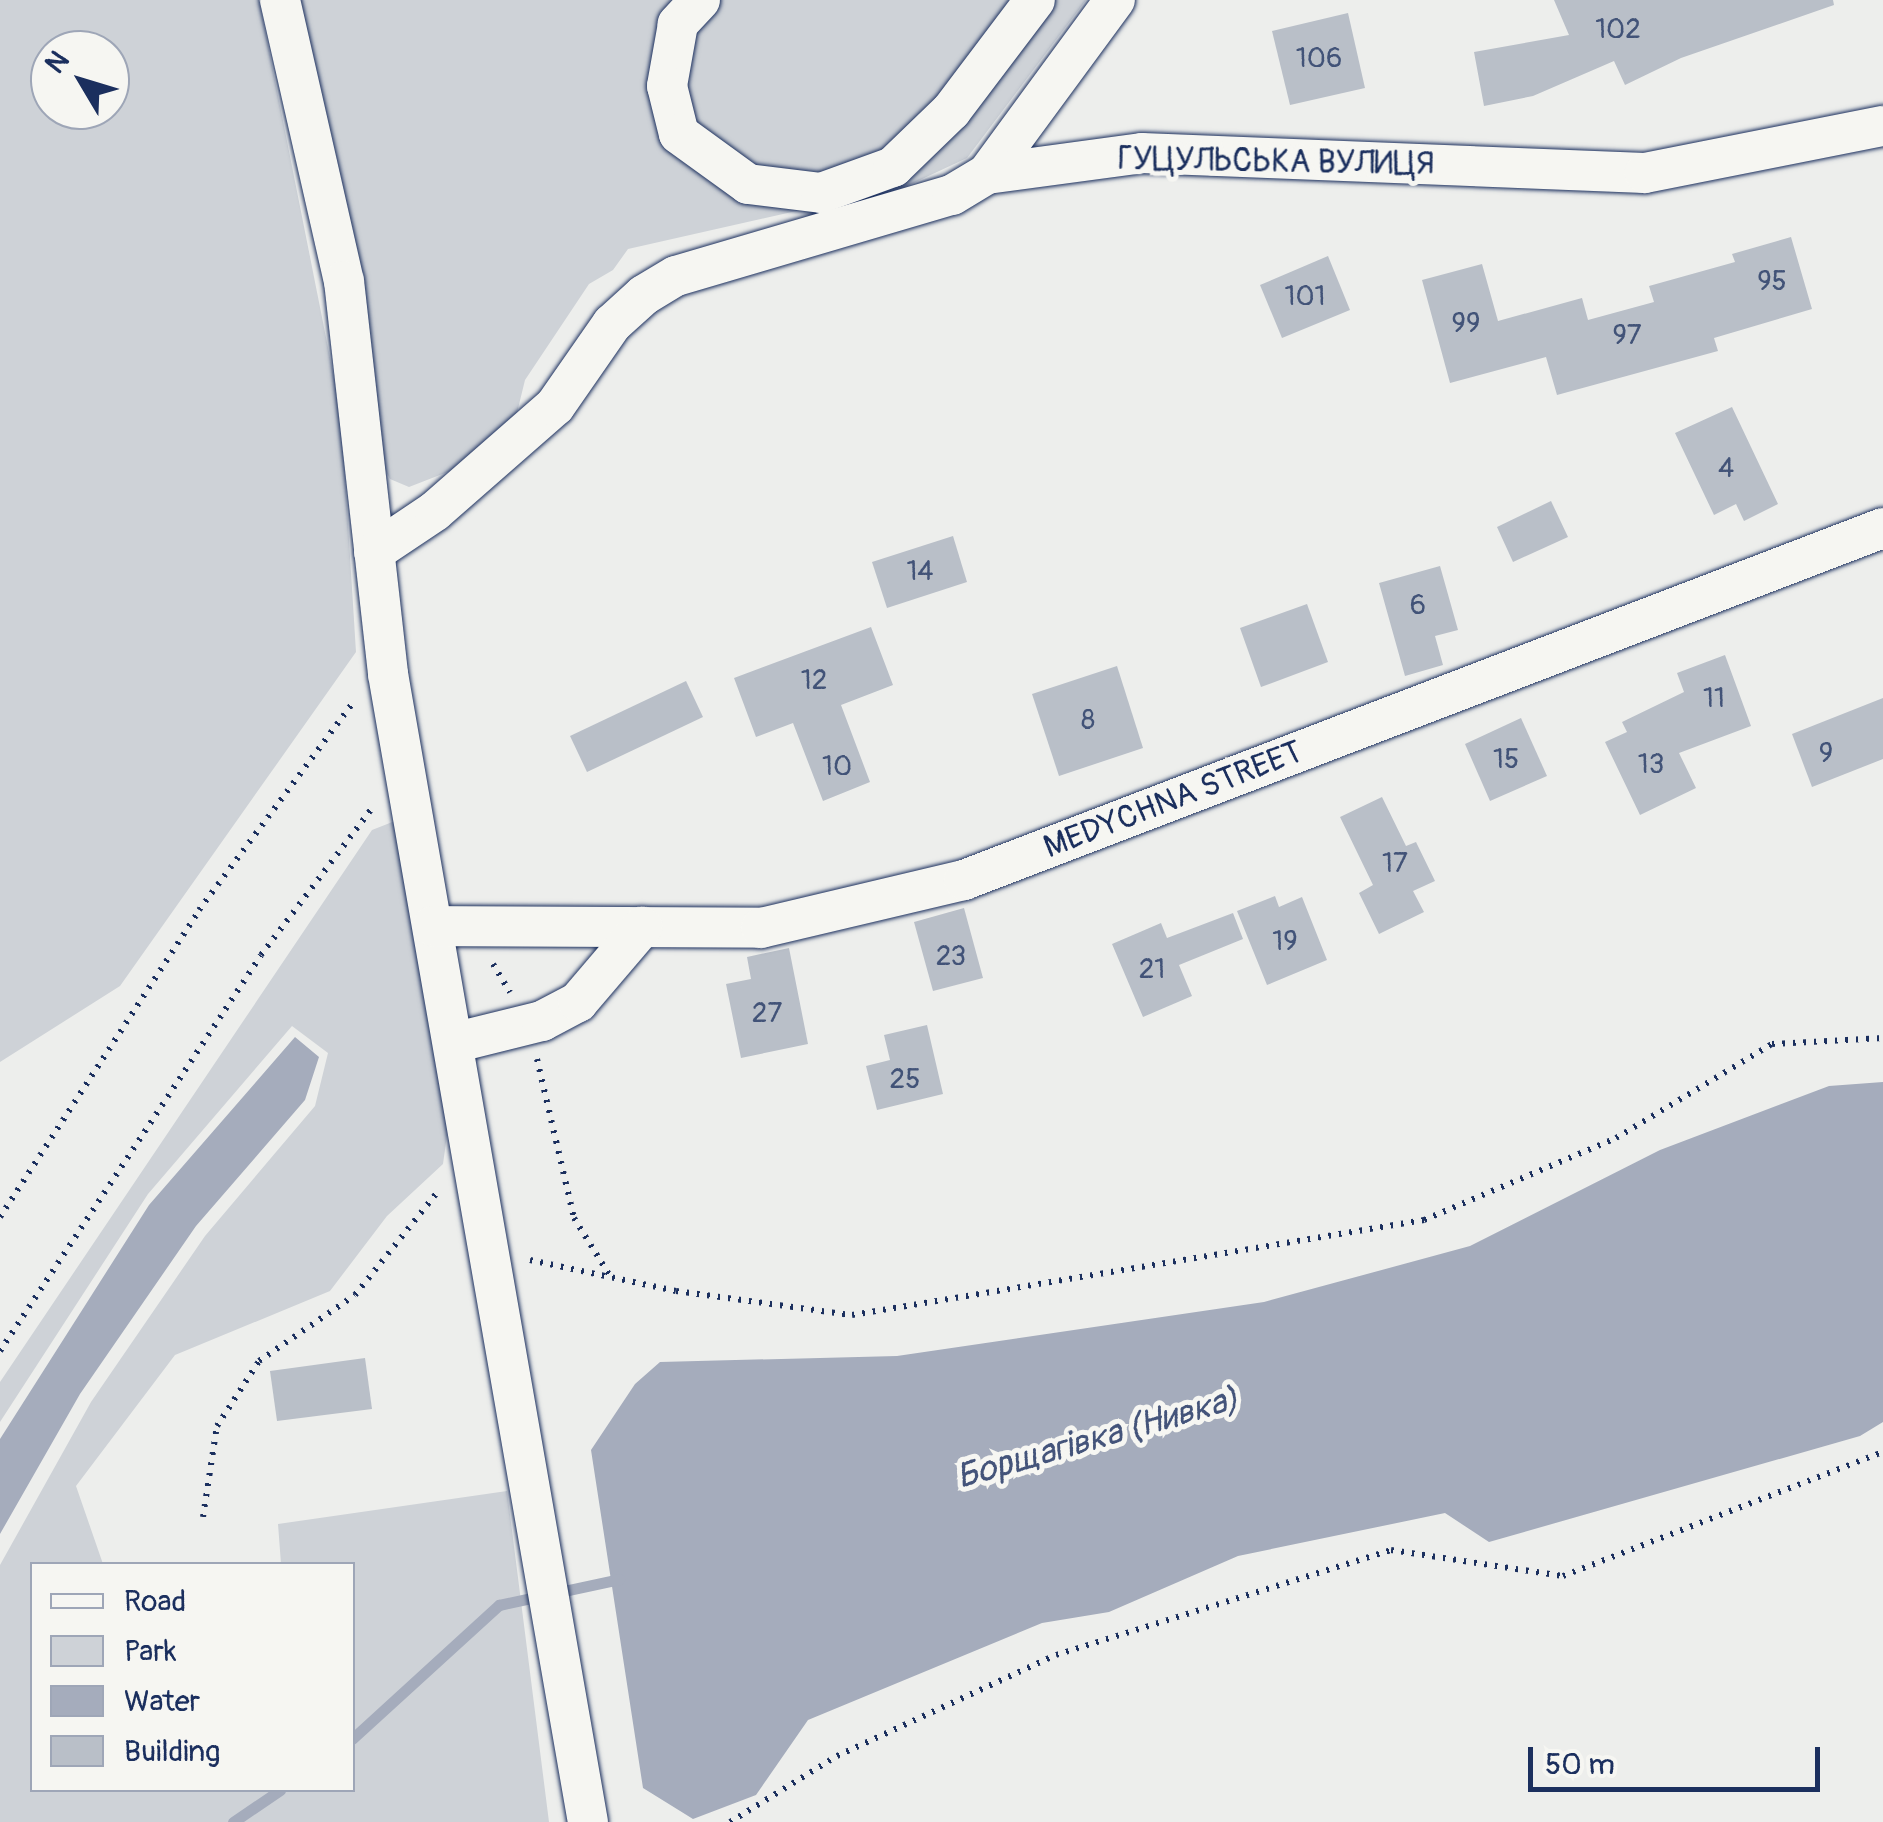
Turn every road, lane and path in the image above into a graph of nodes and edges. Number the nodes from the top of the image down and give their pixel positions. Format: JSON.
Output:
{"nodes":[{"id":1,"x":280,"y":0,"type":"edge"},
{"id":2,"x":700,"y":0,"type":"edge"},
{"id":3,"x":1035,"y":0,"type":"edge"},
{"id":4,"x":1115,"y":0,"type":"edge"},
{"id":5,"x":1883,"y":126,"type":"edge"},
{"id":6,"x":925,"y":136,"type":"junction"},
{"id":7,"x":988,"y":174,"type":"junction"},
{"id":8,"x":952,"y":196,"type":"junction"},
{"id":9,"x":1883,"y":528,"type":"edge"},
{"id":10,"x":374,"y":552,"type":"junction"},
{"id":11,"x":388,"y":674,"type":"junction"},
{"id":12,"x":408,"y":786,"type":"junction"},
{"id":13,"x":452,"y":926,"type":"junction"},
{"id":14,"x":642,"y":927,"type":"junction"},
{"id":15,"x":529,"y":1024,"type":"junction"},
{"id":16,"x":1883,"y":1038,"type":"edge"},
{"id":17,"x":452,"y":1043,"type":"junction"},
{"id":18,"x":470,"y":1150,"type":"junction"},
{"id":19,"x":0,"y":1217,"type":"edge"},
{"id":20,"x":487,"y":1250,"type":"junction"},
{"id":21,"x":611,"y":1278,"type":"junction"},
{"id":22,"x":0,"y":1351,"type":"edge"},
{"id":23,"x":1883,"y":1452,"type":"edge"},
{"id":24,"x":203,"y":1517,"type":"dead end"},
{"id":25,"x":588,"y":1822,"type":"edge"},
{"id":26,"x":730,"y":1822,"type":"edge"}],
"edges":[{"from":1,"to":10,"type":"street"},
{"from":2,"to":6,"type":"street"},
{"from":3,"to":6,"type":"street"},
{"from":4,"to":7,"type":"street"},
{"from":5,"to":7,"type":"street","name":"ГУЦУЛЬСЬКА ВУЛИЦЯ"},
{"from":6,"to":8,"type":"street"},
{"from":7,"to":8,"type":"street","name":"ГУЦУЛЬСЬКА ВУЛИЦЯ"},
{"from":8,"to":10,"type":"street","name":"ГУЦУЛЬСЬКА ВУЛИЦЯ"},
{"from":9,"to":14,"type":"street","name":"MEDYCHNA STREET"},
{"from":10,"to":11,"type":"street"},
{"from":11,"to":12,"type":"street"},
{"from":11,"to":19,"type":"path"},
{"from":12,"to":13,"type":"street"},
{"from":12,"to":22,"type":"path"},
{"from":13,"to":14,"type":"street","name":"MEDYCHNA STREET"},
{"from":13,"to":15,"type":"path"},
{"from":13,"to":17,"type":"street"},
{"from":14,"to":15,"type":"street"},
{"from":15,"to":17,"type":"street"},
{"from":15,"to":21,"type":"path"},
{"from":16,"to":21,"type":"path"},
{"from":17,"to":18,"type":"street"},
{"from":18,"to":20,"type":"street"},
{"from":18,"to":24,"type":"path"},
{"from":20,"to":21,"type":"path"},
{"from":20,"to":25,"type":"street"},
{"from":23,"to":26,"type":"path"}]}
